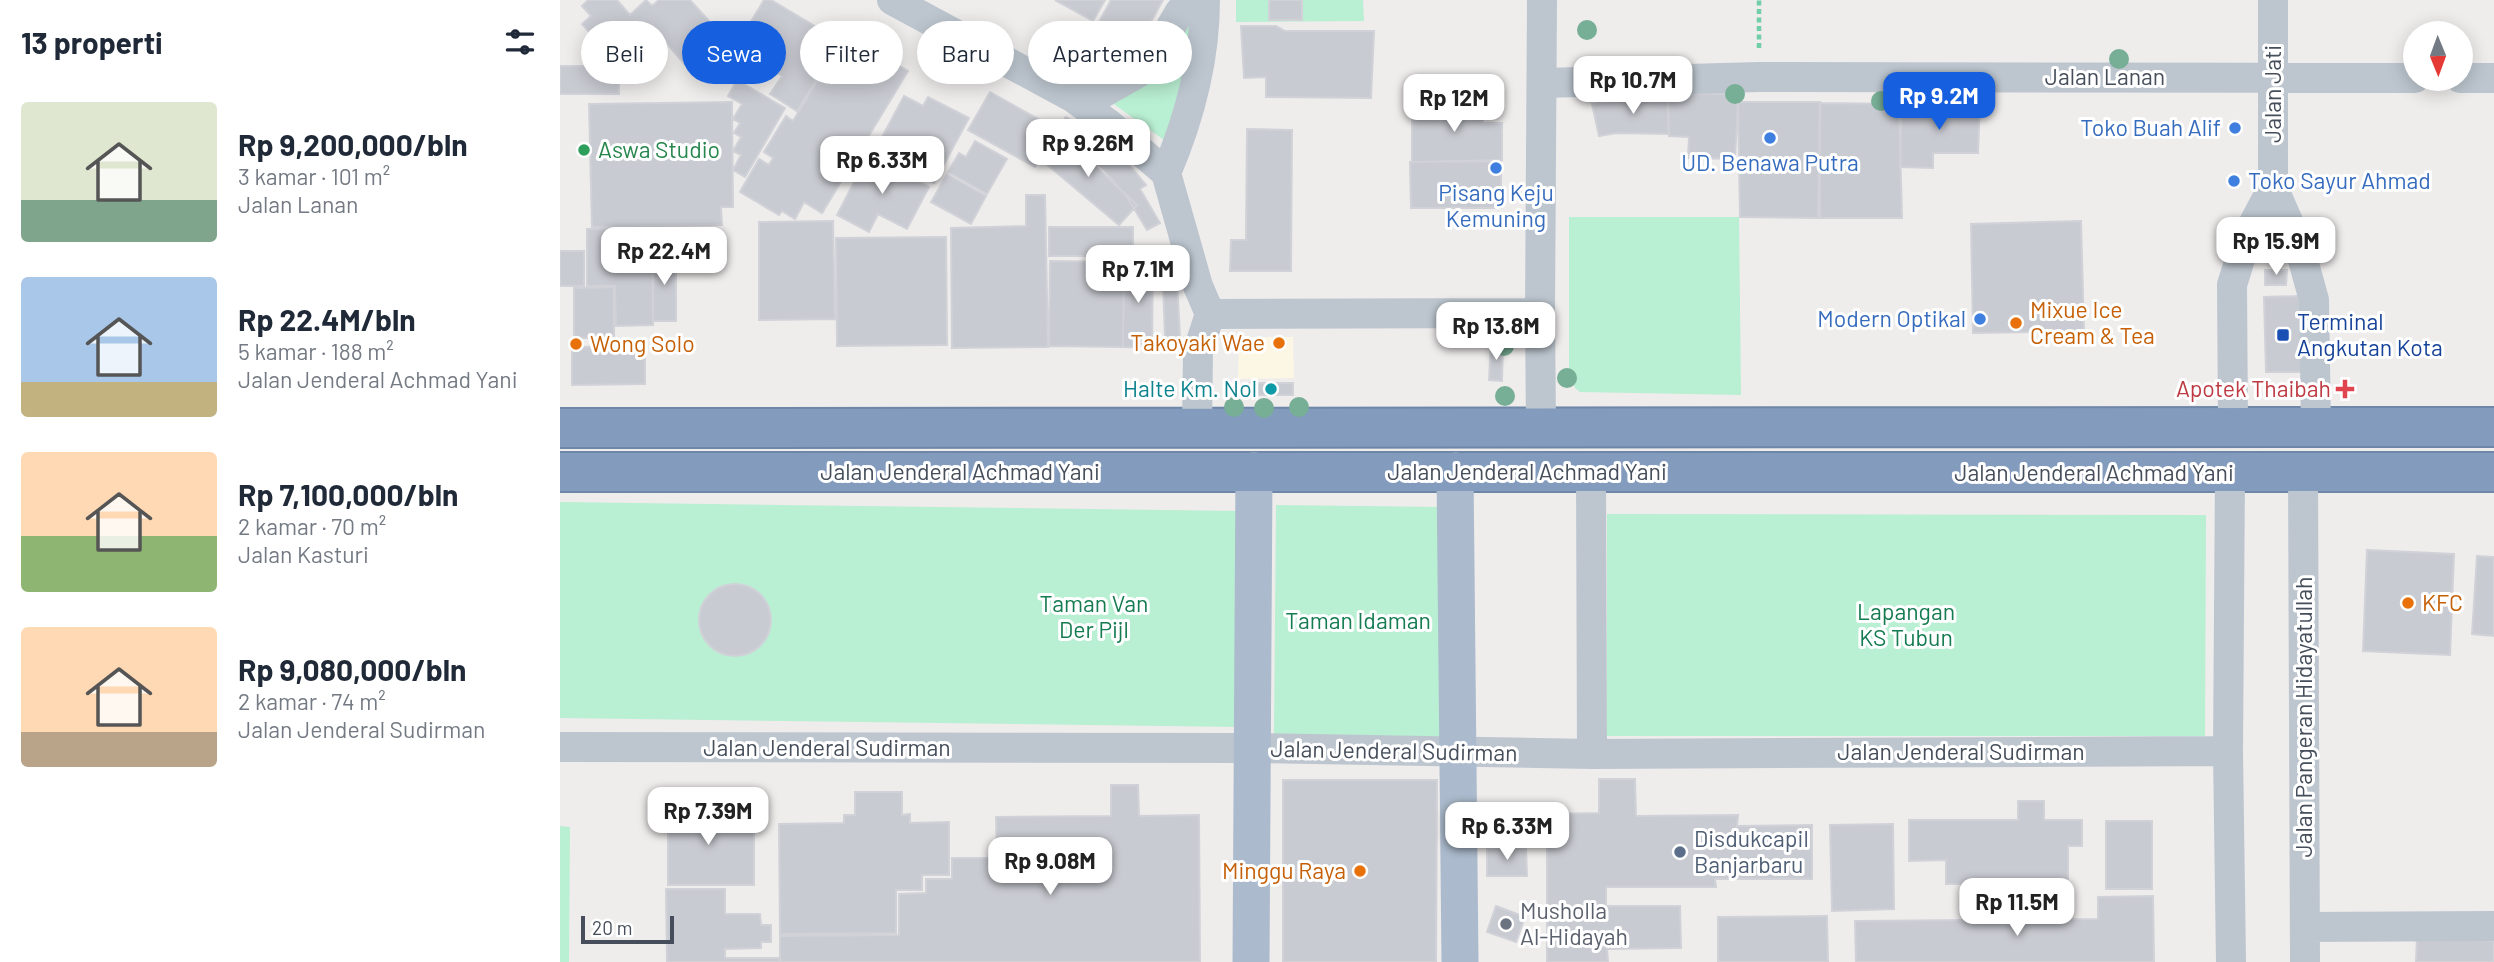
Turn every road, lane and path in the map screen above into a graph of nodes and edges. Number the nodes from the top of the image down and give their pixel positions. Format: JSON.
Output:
{"nodes":[{"id":1,"x":892,"y":0,"type":"edge"},
{"id":2,"x":1189,"y":0,"type":"edge"},
{"id":3,"x":1205,"y":0,"type":"edge"},
{"id":4,"x":1542,"y":0,"type":"edge"},
{"id":5,"x":1759,"y":0,"type":"edge"},
{"id":6,"x":2273,"y":0,"type":"edge"},
{"id":7,"x":1759,"y":54,"type":"dead end"},
{"id":8,"x":2272,"y":78,"type":"junction"},
{"id":9,"x":2403,"y":78,"type":"edge"},
{"id":10,"x":2473,"y":78,"type":"edge"},
{"id":11,"x":2494,"y":78,"type":"edge"},
{"id":12,"x":1543,"y":83,"type":"junction"},
{"id":13,"x":1072,"y":97,"type":"junction"},
{"id":14,"x":1166,"y":173,"type":"junction"},
{"id":15,"x":2273,"y":187,"type":"junction"},
{"id":16,"x":1540,"y":313,"type":"junction"},
{"id":17,"x":1210,"y":314,"type":"junction"},
{"id":18,"x":2494,"y":427,"type":"edge"},
{"id":19,"x":560,"y":428,"type":"edge"},
{"id":20,"x":1197,"y":428,"type":"junction"},
{"id":21,"x":1542,"y":428,"type":"junction"},
{"id":22,"x":2232,"y":428,"type":"junction"},
{"id":23,"x":2316,"y":428,"type":"junction"},
{"id":24,"x":1946,"y":429,"type":"junction"},
{"id":25,"x":1254,"y":471,"type":"junction"},
{"id":26,"x":1455,"y":471,"type":"junction"},
{"id":27,"x":560,"y":472,"type":"edge"},
{"id":28,"x":1591,"y":472,"type":"junction"},
{"id":29,"x":2304,"y":472,"type":"junction"},
{"id":30,"x":2494,"y":472,"type":"edge"},
{"id":31,"x":2230,"y":473,"type":"junction"},
{"id":32,"x":1946,"y":474,"type":"junction"},
{"id":33,"x":560,"y":747,"type":"edge"},
{"id":34,"x":1251,"y":748,"type":"junction"},
{"id":35,"x":2228,"y":751,"type":"junction"},
{"id":36,"x":1460,"y":753,"type":"junction"},
{"id":37,"x":1591,"y":754,"type":"junction"},
{"id":38,"x":2494,"y":926,"type":"edge"},
{"id":39,"x":2305,"y":927,"type":"junction"},
{"id":40,"x":1251,"y":962,"type":"edge"},
{"id":41,"x":1460,"y":962,"type":"edge"},
{"id":42,"x":2231,"y":962,"type":"edge"},
{"id":43,"x":2305,"y":962,"type":"edge"}],
"edges":[{"from":1,"to":13,"type":"street"},
{"from":2,"to":13,"type":"street"},
{"from":3,"to":14,"type":"street"},
{"from":4,"to":12,"type":"street"},
{"from":5,"to":7,"type":"path"},
{"from":6,"to":8,"type":"street","name":"Jalan Jati"},
{"from":8,"to":9,"type":"street","name":"Jalan Lanan"},
{"from":8,"to":12,"type":"street","name":"Jalan Lanan"},
{"from":8,"to":15,"type":"street","name":"Jalan Jati"},
{"from":10,"to":11,"type":"street"},
{"from":12,"to":16,"type":"street"},
{"from":13,"to":14,"type":"street"},
{"from":14,"to":17,"type":"street"},
{"from":15,"to":22,"type":"street","name":"Jalan Jati"},
{"from":15,"to":23,"type":"street","name":"Jalan Jati"},
{"from":16,"to":17,"type":"street"},
{"from":16,"to":21,"type":"street"},
{"from":17,"to":20,"type":"street"},
{"from":18,"to":23,"type":"highway","name":"Jalan Jenderal Achmad Yani"},
{"from":19,"to":20,"type":"highway","name":"Jalan Jenderal Achmad Yani"},
{"from":20,"to":21,"type":"highway","name":"Jalan Jenderal Achmad Yani"},
{"from":21,"to":24,"type":"highway","name":"Jalan Jenderal Achmad Yani"},
{"from":22,"to":23,"type":"highway","name":"Jalan Jenderal Achmad Yani"},
{"from":22,"to":24,"type":"highway","name":"Jalan Jenderal Achmad Yani"},
{"from":24,"to":32,"type":"highway"},
{"from":25,"to":26,"type":"highway","name":"Jalan Jenderal Achmad Yani"},
{"from":25,"to":27,"type":"highway","name":"Jalan Jenderal Achmad Yani"},
{"from":25,"to":34,"type":"main road"},
{"from":26,"to":28,"type":"highway","name":"Jalan Jenderal Achmad Yani"},
{"from":26,"to":36,"type":"main road"},
{"from":28,"to":32,"type":"highway","name":"Jalan Jenderal Achmad Yani"},
{"from":28,"to":37,"type":"street"},
{"from":29,"to":30,"type":"highway","name":"Jalan Jenderal Achmad Yani"},
{"from":29,"to":31,"type":"highway","name":"Jalan Jenderal Achmad Yani"},
{"from":29,"to":39,"type":"street","name":"Jalan Pangeran Hidayatullah"},
{"from":31,"to":32,"type":"highway","name":"Jalan Jenderal Achmad Yani"},
{"from":31,"to":35,"type":"street"},
{"from":33,"to":34,"type":"street","name":"Jalan Jenderal Sudirman"},
{"from":34,"to":36,"type":"street","name":"Jalan Jenderal Sudirman"},
{"from":34,"to":40,"type":"main road"},
{"from":35,"to":37,"type":"street","name":"Jalan Jenderal Sudirman"},
{"from":35,"to":42,"type":"street"},
{"from":36,"to":37,"type":"street","name":"Jalan Jenderal Sudirman"},
{"from":36,"to":41,"type":"main road"},
{"from":38,"to":39,"type":"street"},
{"from":39,"to":43,"type":"street","name":"Jalan Pangeran Hidayatullah"}]}
